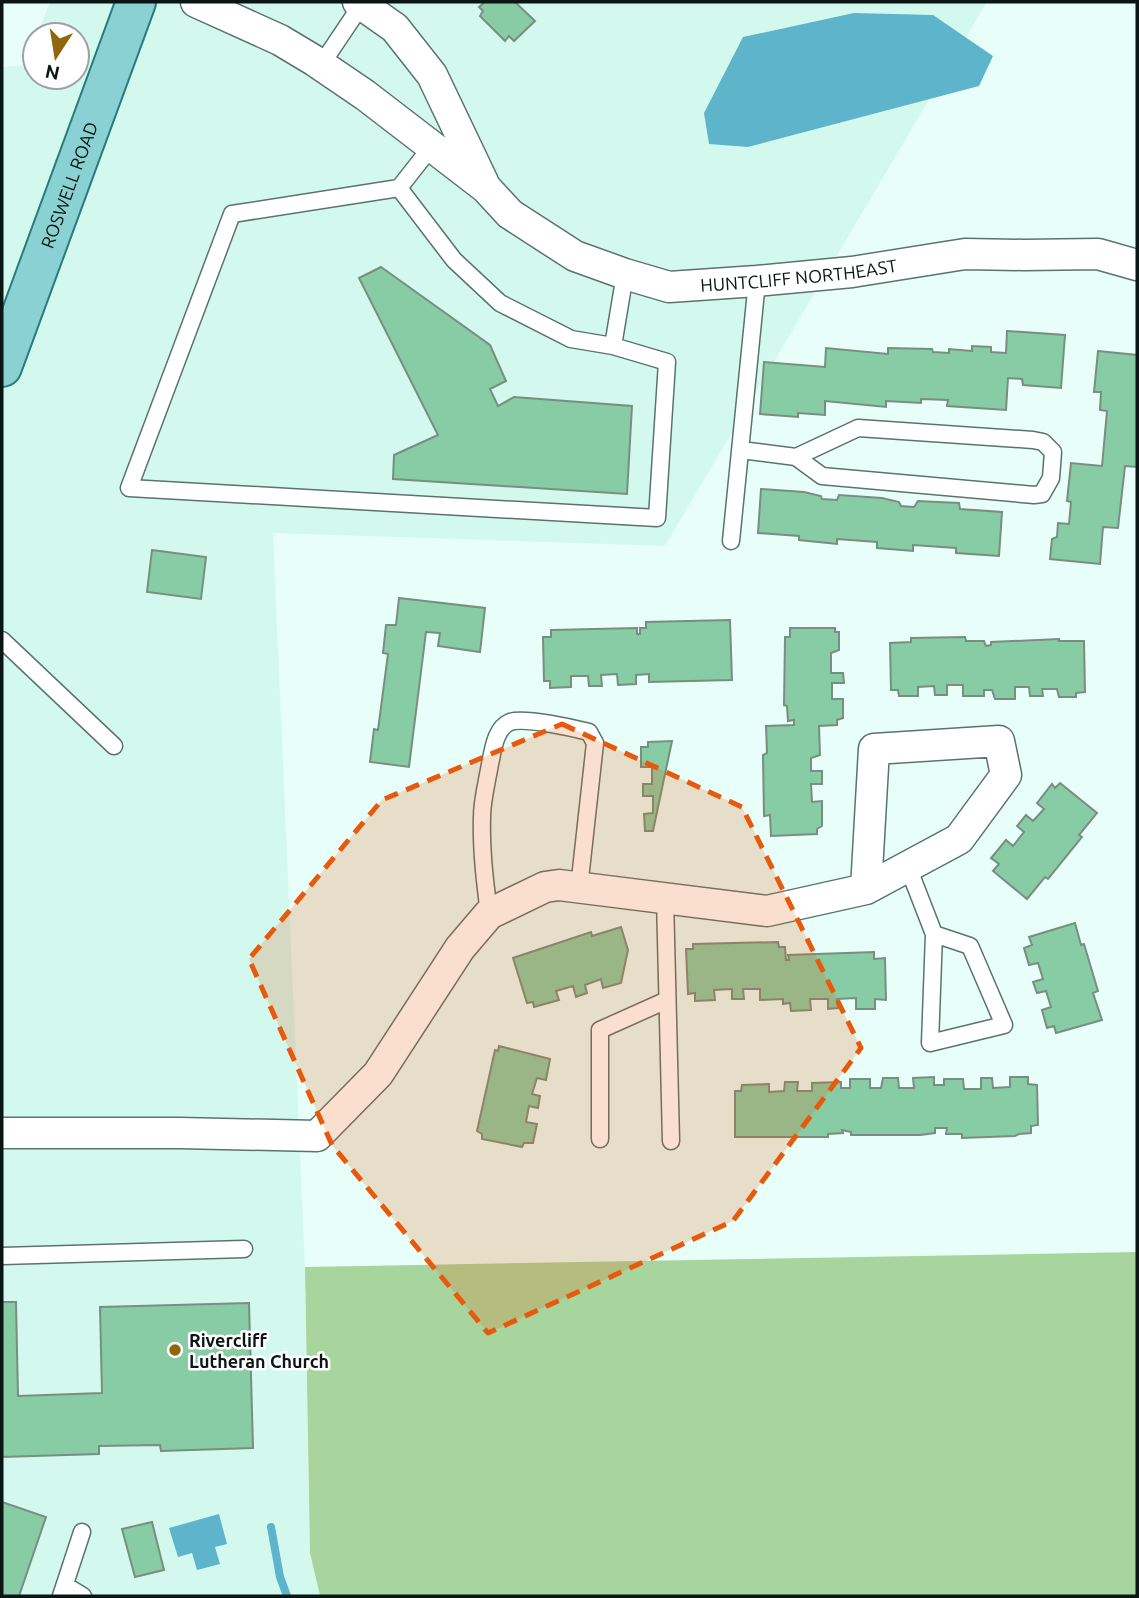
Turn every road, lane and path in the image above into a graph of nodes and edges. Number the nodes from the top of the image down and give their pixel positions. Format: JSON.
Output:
{"nodes":[{"id":1,"x":136,"y":2,"type":"edge"},
{"id":2,"x":196,"y":2,"type":"edge"},
{"id":3,"x":360,"y":3,"type":"edge"},
{"id":4,"x":321,"y":65,"type":"junction"},
{"id":5,"x":432,"y":146,"type":"junction"},
{"id":6,"x":398,"y":188,"type":"junction"},
{"id":7,"x":486,"y":188,"type":"junction"},
{"id":8,"x":1137,"y":265,"type":"edge"},
{"id":9,"x":36,"y":273,"type":"junction"},
{"id":10,"x":625,"y":274,"type":"junction"},
{"id":11,"x":757,"y":281,"type":"junction"},
{"id":12,"x":4,"y":312,"type":"dead end"},
{"id":13,"x":614,"y":346,"type":"junction"},
{"id":14,"x":2,"y":368,"type":"edge"},
{"id":15,"x":741,"y":450,"type":"junction"},
{"id":16,"x":796,"y":457,"type":"junction"},
{"id":17,"x":731,"y":541,"type":"dead end"},
{"id":18,"x":2,"y":640,"type":"edge"},
{"id":19,"x":114,"y":746,"type":"dead end"},
{"id":20,"x":908,"y":867,"type":"junction"},
{"id":21,"x":579,"y":888,"type":"junction"},
{"id":22,"x":866,"y":889,"type":"junction"},
{"id":23,"x":665,"y":898,"type":"junction"},
{"id":24,"x":489,"y":914,"type":"junction"},
{"id":25,"x":934,"y":934,"type":"junction"},
{"id":26,"x":667,"y":1000,"type":"junction"},
{"id":27,"x":2,"y":1133,"type":"edge"},
{"id":28,"x":600,"y":1139,"type":"dead end"},
{"id":29,"x":671,"y":1141,"type":"dead end"},
{"id":30,"x":244,"y":1249,"type":"dead end"},
{"id":31,"x":2,"y":1256,"type":"edge"},
{"id":32,"x":82,"y":1532,"type":"dead end"},
{"id":33,"x":63,"y":1591,"type":"edge"},
{"id":34,"x":83,"y":1596,"type":"edge"}],
"edges":[{"from":1,"to":9,"type":"main road","name":"ROSWELL ROAD"},
{"from":2,"to":4,"type":"street","name":"HUNTCLIFF NORTHEAST"},
{"from":3,"to":4,"type":"lane"},
{"from":3,"to":7,"type":"street","name":"HUNTCLIFF NORTHEAST"},
{"from":4,"to":5,"type":"street","name":"HUNTCLIFF NORTHEAST"},
{"from":5,"to":6,"type":"lane"},
{"from":5,"to":7,"type":"street","name":"HUNTCLIFF NORTHEAST"},
{"from":6,"to":13,"type":"lane"},
{"from":6,"to":13,"type":"lane"},
{"from":7,"to":10,"type":"street","name":"HUNTCLIFF NORTHEAST"},
{"from":8,"to":11,"type":"street","name":"HUNTCLIFF NORTHEAST"},
{"from":9,"to":12,"type":"lane"},
{"from":9,"to":14,"type":"main road","name":"ROSWELL ROAD"},
{"from":10,"to":11,"type":"street","name":"HUNTCLIFF NORTHEAST"},
{"from":10,"to":13,"type":"lane"},
{"from":11,"to":15,"type":"lane"},
{"from":15,"to":16,"type":"lane"},
{"from":15,"to":17,"type":"lane"},
{"from":16,"to":16,"type":"lane"},
{"from":18,"to":19,"type":"lane"},
{"from":20,"to":22,"type":"street"},
{"from":20,"to":22,"type":"street"},
{"from":20,"to":25,"type":"lane"},
{"from":21,"to":23,"type":"street"},
{"from":21,"to":24,"type":"street"},
{"from":21,"to":24,"type":"lane"},
{"from":22,"to":23,"type":"street"},
{"from":23,"to":26,"type":"lane"},
{"from":24,"to":27,"type":"street"},
{"from":25,"to":25,"type":"lane"},
{"from":26,"to":28,"type":"lane"},
{"from":26,"to":29,"type":"lane"},
{"from":30,"to":31,"type":"lane"},
{"from":32,"to":33,"type":"lane"},
{"from":33,"to":34,"type":"lane"}]}
